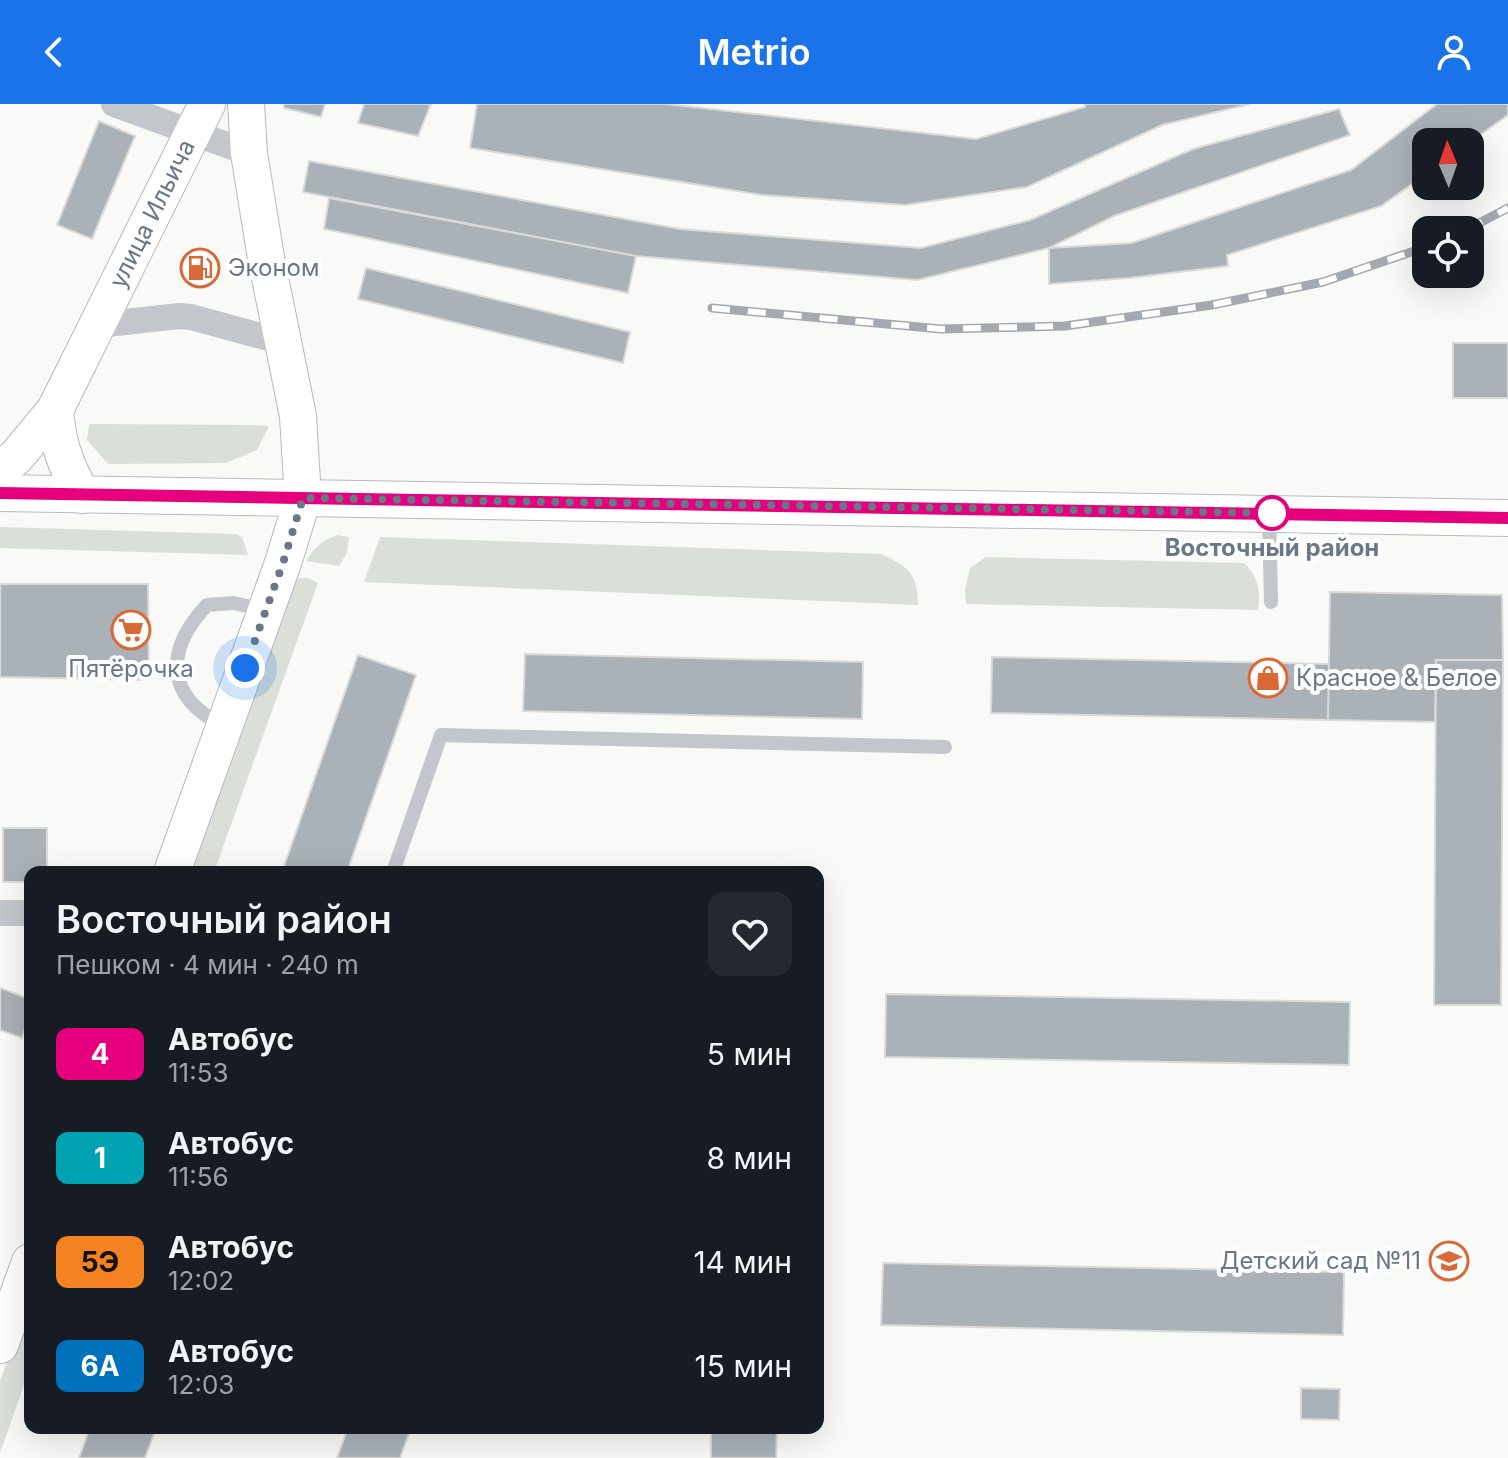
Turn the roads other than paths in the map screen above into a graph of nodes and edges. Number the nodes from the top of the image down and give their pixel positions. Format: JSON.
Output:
{"nodes":[{"id":1,"x":114,"y":104,"type":"edge"},
{"id":2,"x":246,"y":104,"type":"edge"},
{"id":3,"x":200,"y":119,"type":"edge"},
{"id":4,"x":249,"y":153,"type":"junction"},
{"id":5,"x":98,"y":325,"type":"junction"},
{"id":6,"x":283,"y":342,"type":"junction"},
{"id":7,"x":55,"y":410,"type":"junction"},
{"id":8,"x":0,"y":469,"type":"edge"},
{"id":9,"x":0,"y":493,"type":"edge"},
{"id":10,"x":82,"y":495,"type":"junction"},
{"id":11,"x":303,"y":498,"type":"junction"},
{"id":12,"x":1269,"y":513,"type":"junction"},
{"id":13,"x":1508,"y":518,"type":"edge"},
{"id":14,"x":1271,"y":602,"type":"dead end"},
{"id":15,"x":266,"y":610,"type":"junction"},
{"id":16,"x":224,"y":727,"type":"junction"},
{"id":17,"x":945,"y":747,"type":"dead end"},
{"id":18,"x":174,"y":866,"type":"edge"},
{"id":19,"x":395,"y":866,"type":"edge"},
{"id":20,"x":0,"y":913,"type":"edge"},
{"id":21,"x":24,"y":913,"type":"edge"},
{"id":22,"x":24,"y":1279,"type":"edge"},
{"id":23,"x":0,"y":1345,"type":"edge"}],
"edges":[{"from":1,"to":3,"type":"street"},
{"from":2,"to":4,"type":"main road"},
{"from":3,"to":4,"type":"street"},
{"from":3,"to":5,"type":"main road","name":"улица Ильича"},
{"from":4,"to":6,"type":"main road"},
{"from":5,"to":6,"type":"street","name":"улица Ильича"},
{"from":5,"to":7,"type":"main road","name":"улица Ильича"},
{"from":6,"to":11,"type":"main road"},
{"from":7,"to":8,"type":"main road","name":"улица Ильича"},
{"from":7,"to":10,"type":"main road"},
{"from":9,"to":10,"type":"main road"},
{"from":10,"to":11,"type":"main road"},
{"from":11,"to":12,"type":"main road"},
{"from":11,"to":15,"type":"main road"},
{"from":12,"to":13,"type":"main road"},
{"from":12,"to":14,"type":"lane"},
{"from":15,"to":16,"type":"main road"},
{"from":15,"to":16,"type":"lane"},
{"from":16,"to":18,"type":"main road"},
{"from":17,"to":19,"type":"lane"},
{"from":20,"to":21,"type":"street"},
{"from":22,"to":23,"type":"main road"}]}
